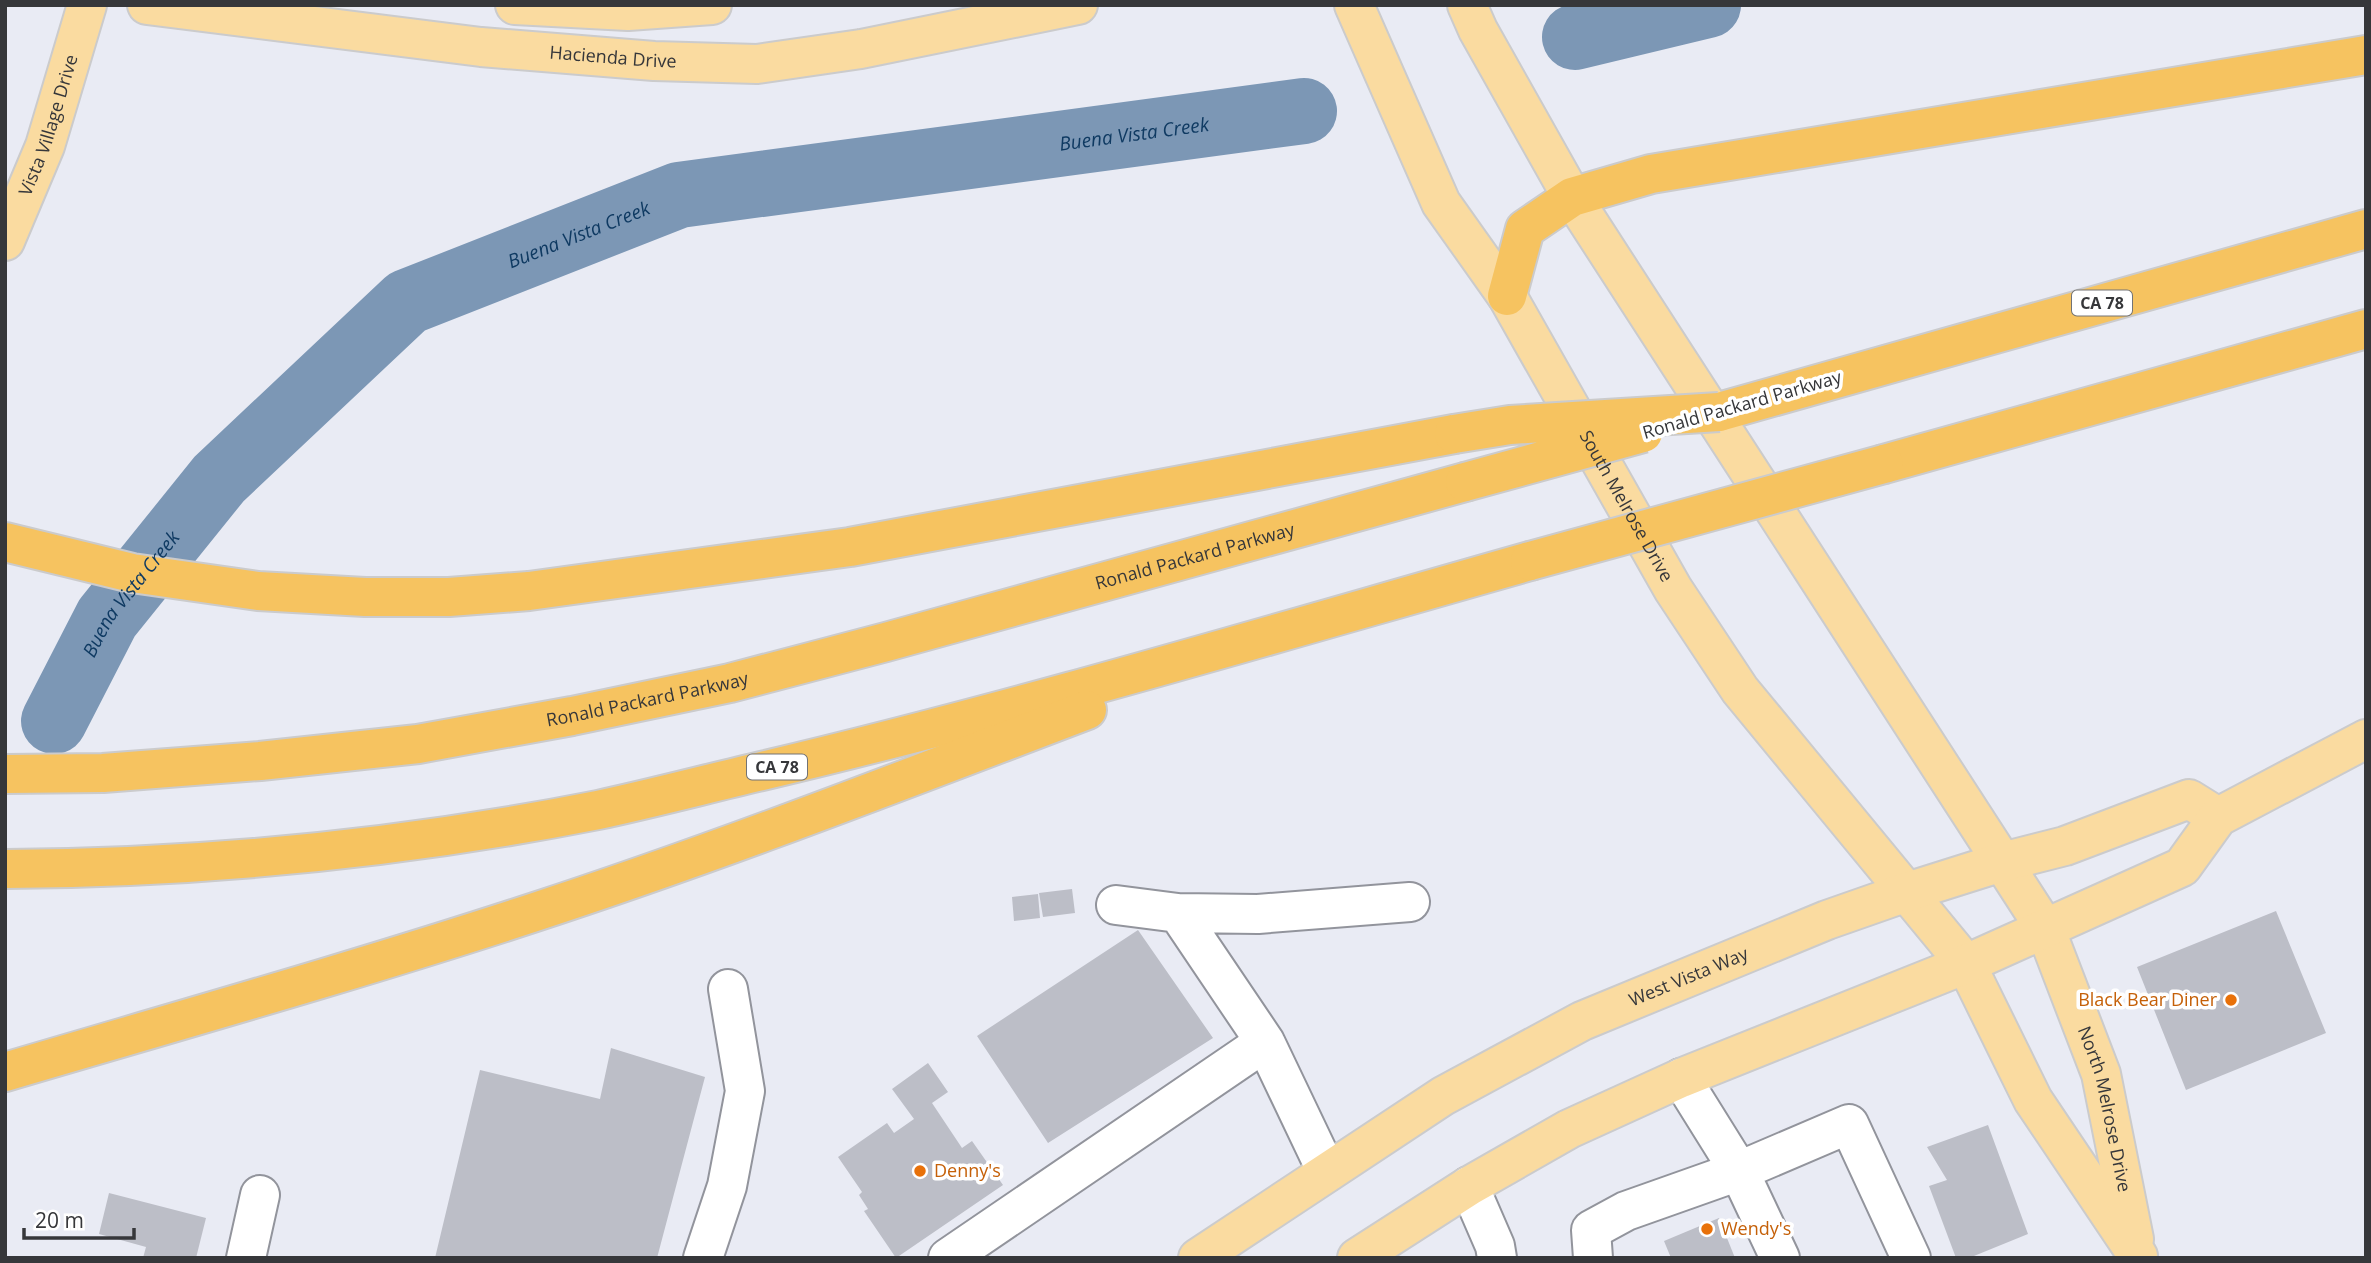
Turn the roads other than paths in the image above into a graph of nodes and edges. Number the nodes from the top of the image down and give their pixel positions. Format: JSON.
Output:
{"nodes":[{"id":1,"x":86,"y":5,"type":"edge"},
{"id":2,"x":147,"y":5,"type":"edge"},
{"id":3,"x":515,"y":5,"type":"edge"},
{"id":4,"x":712,"y":5,"type":"edge"},
{"id":5,"x":1078,"y":5,"type":"edge"},
{"id":6,"x":1353,"y":5,"type":"edge"},
{"id":7,"x":1467,"y":5,"type":"edge"},
{"id":8,"x":2366,"y":55,"type":"edge"},
{"id":9,"x":1572,"y":197,"type":"junction"},
{"id":10,"x":2366,"y":229,"type":"edge"},
{"id":11,"x":5,"y":241,"type":"edge"},
{"id":12,"x":1507,"y":296,"type":"junction"},
{"id":13,"x":2366,"y":329,"type":"edge"},
{"id":14,"x":1719,"y":412,"type":"junction"},
{"id":15,"x":5,"y":522,"type":"edge"},
{"id":16,"x":20,"y":546,"type":"edge"},
{"id":17,"x":1318,"y":621,"type":"junction"},
{"id":18,"x":2366,"y":739,"type":"edge"},
{"id":19,"x":5,"y":775,"type":"edge"},
{"id":20,"x":2218,"y":817,"type":"junction"},
{"id":21,"x":2002,"y":862,"type":"junction"},
{"id":22,"x":5,"y":869,"type":"edge"},
{"id":23,"x":1906,"y":892,"type":"junction"},
{"id":24,"x":1410,"y":902,"type":"dead end"},
{"id":25,"x":1116,"y":905,"type":"dead end"},
{"id":26,"x":1178,"y":913,"type":"junction"},
{"id":27,"x":2045,"y":928,"type":"junction"},
{"id":28,"x":1965,"y":964,"type":"junction"},
{"id":29,"x":728,"y":989,"type":"dead end"},
{"id":30,"x":1265,"y":1042,"type":"junction"},
{"id":31,"x":5,"y":1072,"type":"edge"},
{"id":32,"x":1681,"y":1078,"type":"junction"},
{"id":33,"x":1327,"y":1172,"type":"junction"},
{"id":34,"x":1728,"y":1175,"type":"junction"},
{"id":35,"x":1469,"y":1186,"type":"junction"},
{"id":36,"x":260,"y":1195,"type":"dead end"},
{"id":37,"x":2138,"y":1257,"type":"edge"},
{"id":38,"x":246,"y":1258,"type":"edge"},
{"id":39,"x":703,"y":1258,"type":"edge"},
{"id":40,"x":948,"y":1258,"type":"edge"},
{"id":41,"x":1198,"y":1258,"type":"edge"},
{"id":42,"x":1357,"y":1258,"type":"edge"},
{"id":43,"x":1497,"y":1258,"type":"edge"},
{"id":44,"x":1594,"y":1258,"type":"edge"},
{"id":45,"x":1750,"y":1258,"type":"edge"},
{"id":46,"x":1780,"y":1258,"type":"edge"},
{"id":47,"x":1911,"y":1258,"type":"edge"}],
"edges":[{"from":1,"to":11,"type":"main road","name":"Vista Village Drive"},
{"from":2,"to":5,"type":"main road","name":"Hacienda Drive"},
{"from":3,"to":4,"type":"main road"},
{"from":6,"to":12,"type":"main road","name":"South Melrose Drive"},
{"from":7,"to":9,"type":"main road"},
{"from":8,"to":9,"type":"highway"},
{"from":9,"to":12,"type":"highway"},
{"from":9,"to":21,"type":"main road"},
{"from":10,"to":14,"type":"highway","name":"Ronald Packard Parkway","number":"CA 78"},
{"from":12,"to":23,"type":"main road","name":"South Melrose Drive"},
{"from":13,"to":17,"type":"highway","number":"CA 78","bridge":true},
{"from":14,"to":16,"type":"highway","bridge":true},
{"from":14,"to":19,"type":"highway","name":"Ronald Packard Parkway","number":"CA 78","bridge":true},
{"from":15,"to":16,"type":"highway"},
{"from":17,"to":22,"type":"highway","number":"CA 78"},
{"from":17,"to":31,"type":"highway"},
{"from":18,"to":20,"type":"main road"},
{"from":20,"to":21,"type":"main road","name":"West Vista Way"},
{"from":20,"to":27,"type":"main road"},
{"from":21,"to":23,"type":"main road","name":"West Vista Way"},
{"from":21,"to":27,"type":"main road"},
{"from":23,"to":28,"type":"main road","name":"South Melrose Drive"},
{"from":23,"to":33,"type":"main road","name":"West Vista Way"},
{"from":24,"to":26,"type":"street"},
{"from":25,"to":26,"type":"street"},
{"from":26,"to":30,"type":"street"},
{"from":27,"to":28,"type":"main road"},
{"from":27,"to":37,"type":"main road","name":"North Melrose Drive"},
{"from":28,"to":32,"type":"main road"},
{"from":28,"to":37,"type":"main road","name":"North Melrose Drive"},
{"from":29,"to":39,"type":"street"},
{"from":30,"to":33,"type":"street"},
{"from":30,"to":40,"type":"street"},
{"from":32,"to":34,"type":"street"},
{"from":32,"to":35,"type":"main road"},
{"from":33,"to":41,"type":"main road","name":"West Vista Way"},
{"from":34,"to":44,"type":"street"},
{"from":34,"to":45,"type":"street"},
{"from":34,"to":46,"type":"street"},
{"from":34,"to":47,"type":"street"},
{"from":35,"to":42,"type":"main road"},
{"from":35,"to":43,"type":"street"},
{"from":36,"to":38,"type":"street"}]}
